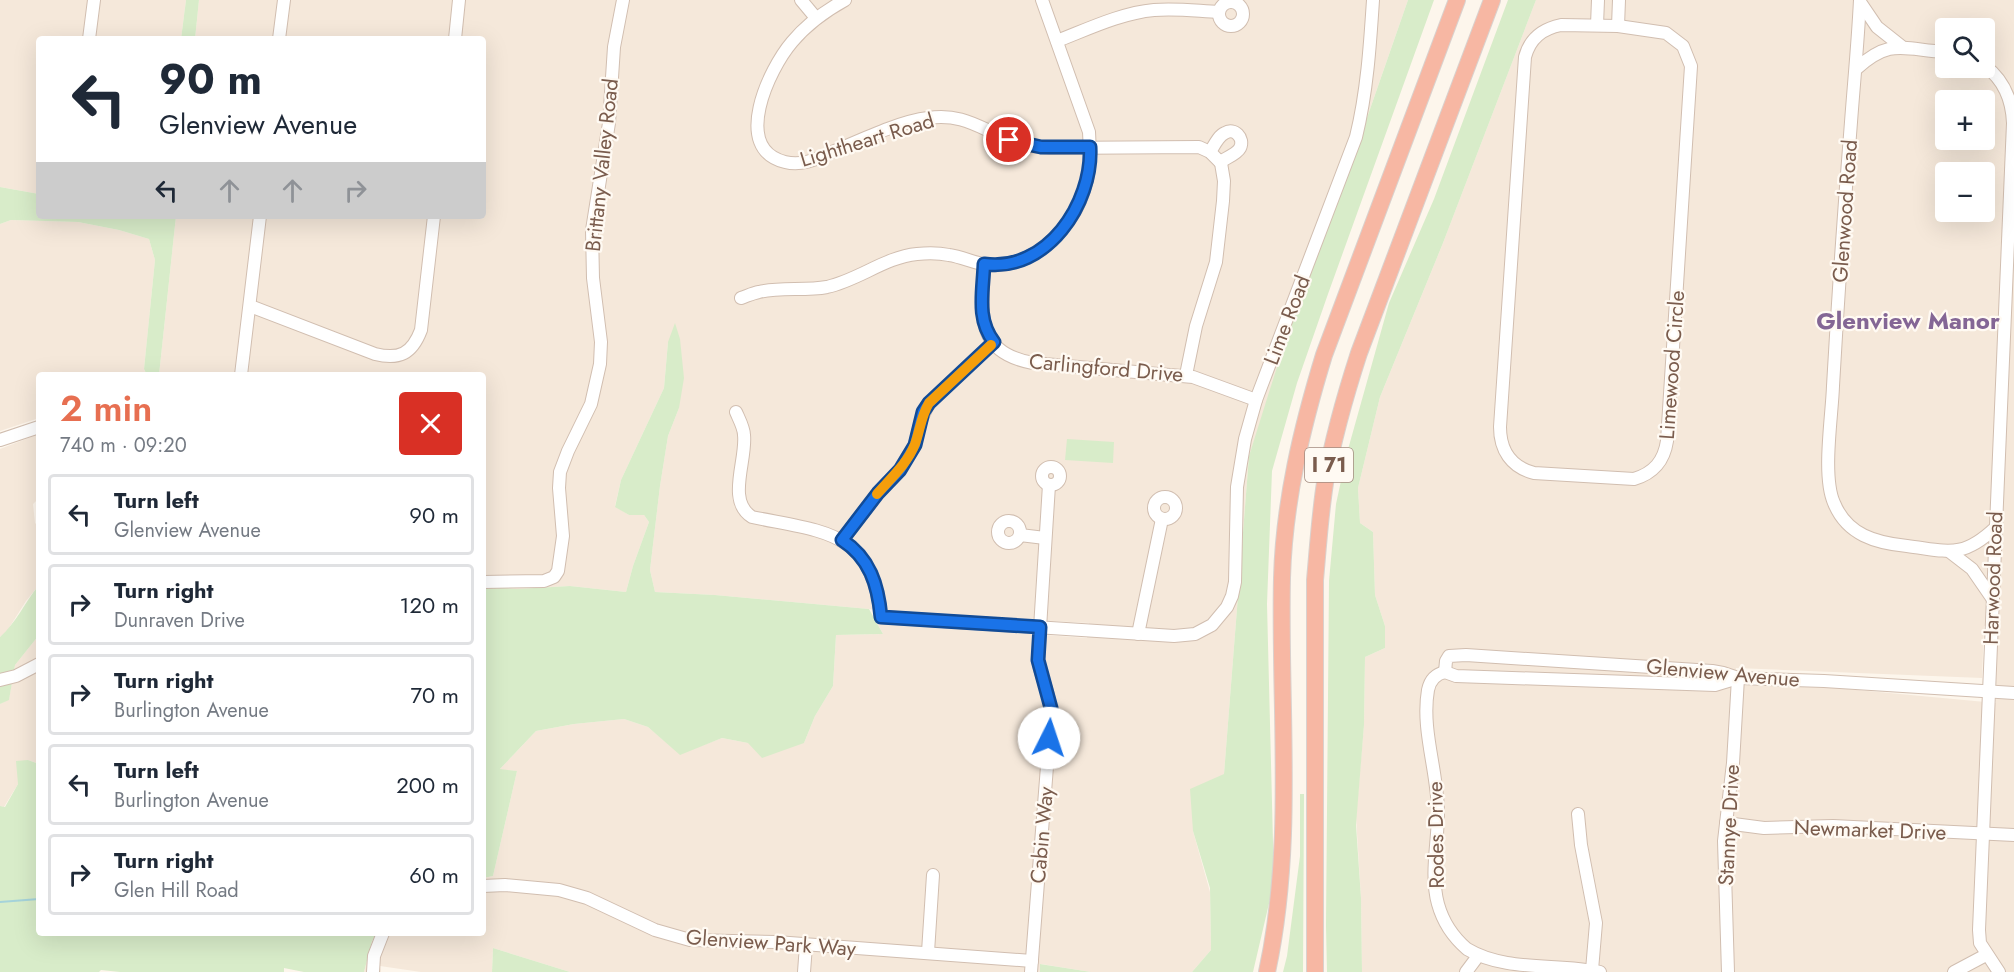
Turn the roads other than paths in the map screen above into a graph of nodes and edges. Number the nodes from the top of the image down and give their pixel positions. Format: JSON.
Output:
{"nodes":[{"id":1,"x":94,"y":0,"type":"edge"},
{"id":2,"x":284,"y":0,"type":"edge"},
{"id":3,"x":459,"y":0,"type":"edge"},
{"id":4,"x":623,"y":0,"type":"edge"},
{"id":5,"x":801,"y":0,"type":"edge"},
{"id":6,"x":845,"y":0,"type":"edge"},
{"id":7,"x":1042,"y":0,"type":"edge"},
{"id":8,"x":1373,"y":0,"type":"edge"},
{"id":9,"x":1457,"y":0,"type":"edge"},
{"id":10,"x":1492,"y":0,"type":"edge"},
{"id":11,"x":1598,"y":0,"type":"edge"},
{"id":12,"x":1619,"y":0,"type":"edge"},
{"id":13,"x":1860,"y":1,"type":"edge"},
{"id":14,"x":1219,"y":12,"type":"dead end"},
{"id":15,"x":816,"y":18,"type":"junction"},
{"id":16,"x":1597,"y":25,"type":"junction"},
{"id":17,"x":1618,"y":26,"type":"junction"},
{"id":18,"x":89,"y":36,"type":"edge"},
{"id":19,"x":279,"y":36,"type":"edge"},
{"id":20,"x":455,"y":36,"type":"edge"},
{"id":21,"x":1057,"y":41,"type":"junction"},
{"id":22,"x":1901,"y":46,"type":"junction"},
{"id":23,"x":1935,"y":51,"type":"edge"},
{"id":24,"x":1856,"y":69,"type":"junction"},
{"id":25,"x":1995,"y":74,"type":"edge"},
{"id":26,"x":1090,"y":147,"type":"junction"},
{"id":27,"x":260,"y":219,"type":"edge"},
{"id":28,"x":434,"y":219,"type":"edge"},
{"id":29,"x":984,"y":264,"type":"junction"},
{"id":30,"x":741,"y":298,"type":"dead end"},
{"id":31,"x":250,"y":306,"type":"junction"},
{"id":32,"x":994,"y":342,"type":"junction"},
{"id":33,"x":242,"y":372,"type":"edge"},
{"id":34,"x":1186,"y":375,"type":"junction"},
{"id":35,"x":1256,"y":400,"type":"junction"},
{"id":36,"x":736,"y":412,"type":"dead end"},
{"id":37,"x":36,"y":428,"type":"edge"},
{"id":38,"x":0,"y":440,"type":"edge"},
{"id":39,"x":1049,"y":485,"type":"dead end"},
{"id":40,"x":1162,"y":519,"type":"dead end"},
{"id":41,"x":1995,"y":528,"type":"junction"},
{"id":42,"x":1020,"y":536,"type":"dead end"},
{"id":43,"x":1045,"y":538,"type":"junction"},
{"id":44,"x":842,"y":540,"type":"junction"},
{"id":45,"x":1950,"y":552,"type":"junction"},
{"id":46,"x":486,"y":582,"type":"edge"},
{"id":47,"x":1992,"y":598,"type":"junction"},
{"id":48,"x":1040,"y":627,"type":"junction"},
{"id":49,"x":1138,"y":634,"type":"junction"},
{"id":50,"x":36,"y":666,"type":"edge"},
{"id":51,"x":1445,"y":672,"type":"junction"},
{"id":52,"x":1738,"y":678,"type":"junction"},
{"id":53,"x":0,"y":680,"type":"edge"},
{"id":54,"x":1988,"y":691,"type":"junction"},
{"id":55,"x":2014,"y":693,"type":"edge"},
{"id":56,"x":1578,"y":814,"type":"dead end"},
{"id":57,"x":1726,"y":823,"type":"junction"},
{"id":58,"x":1982,"y":834,"type":"junction"},
{"id":59,"x":2014,"y":835,"type":"edge"},
{"id":60,"x":933,"y":875,"type":"dead end"},
{"id":61,"x":486,"y":886,"type":"edge"},
{"id":62,"x":382,"y":936,"type":"edge"},
{"id":63,"x":806,"y":945,"type":"junction"},
{"id":64,"x":928,"y":952,"type":"junction"},
{"id":65,"x":1986,"y":955,"type":"junction"},
{"id":66,"x":1478,"y":956,"type":"junction"},
{"id":67,"x":1031,"y":967,"type":"edge"},
{"id":68,"x":1315,"y":967,"type":"edge"},
{"id":69,"x":1596,"y":971,"type":"edge"},
{"id":70,"x":374,"y":972,"type":"edge"},
{"id":71,"x":804,"y":972,"type":"edge"},
{"id":72,"x":1267,"y":972,"type":"edge"},
{"id":73,"x":1466,"y":972,"type":"edge"},
{"id":74,"x":1728,"y":972,"type":"edge"},
{"id":75,"x":1954,"y":972,"type":"edge"},
{"id":76,"x":1999,"y":972,"type":"edge"}],
"edges":[{"from":1,"to":18,"type":"street"},
{"from":2,"to":19,"type":"street"},
{"from":3,"to":20,"type":"street"},
{"from":4,"to":46,"type":"street","name":"Brittany Valley Road"},
{"from":5,"to":15,"type":"street"},
{"from":6,"to":15,"type":"street"},
{"from":7,"to":21,"type":"street"},
{"from":8,"to":35,"type":"street","name":"Lime Road"},
{"from":9,"to":72,"type":"highway","number":"I 71"},
{"from":10,"to":68,"type":"highway","number":"I 71"},
{"from":11,"to":16,"type":"street"},
{"from":12,"to":17,"type":"street"},
{"from":13,"to":22,"type":"street"},
{"from":13,"to":24,"type":"street","name":"Glenwood Road"},
{"from":14,"to":21,"type":"street"},
{"from":15,"to":26,"type":"street","name":"Lightheart Road"},
{"from":16,"to":17,"type":"street","name":"Limewood Circle"},
{"from":16,"to":17,"type":"street","name":"Limewood Circle"},
{"from":21,"to":26,"type":"street"},
{"from":22,"to":23,"type":"street"},
{"from":22,"to":24,"type":"street"},
{"from":24,"to":45,"type":"street","name":"Glenwood Road"},
{"from":25,"to":41,"type":"street","name":"Harwood Road"},
{"from":26,"to":29,"type":"street"},
{"from":26,"to":34,"type":"street","name":"Lightheart Road"},
{"from":27,"to":31,"type":"street"},
{"from":28,"to":31,"type":"street"},
{"from":29,"to":30,"type":"street"},
{"from":29,"to":32,"type":"street"},
{"from":31,"to":33,"type":"street"},
{"from":32,"to":34,"type":"street","name":"Carlingford Drive"},
{"from":32,"to":44,"type":"street"},
{"from":34,"to":35,"type":"street","name":"Carlingford Drive"},
{"from":35,"to":49,"type":"street","name":"Lime Road"},
{"from":36,"to":44,"type":"street"},
{"from":37,"to":38,"type":"street"},
{"from":39,"to":43,"type":"street","name":"Cabin Way"},
{"from":40,"to":49,"type":"street"},
{"from":41,"to":45,"type":"street","name":"Glenwood Road"},
{"from":41,"to":47,"type":"street","name":"Harwood Road"},
{"from":42,"to":43,"type":"street"},
{"from":43,"to":48,"type":"street","name":"Cabin Way"},
{"from":44,"to":48,"type":"street"},
{"from":45,"to":47,"type":"street"},
{"from":47,"to":54,"type":"street","name":"Harwood Road"},
{"from":48,"to":49,"type":"street"},
{"from":48,"to":67,"type":"street","name":"Cabin Way"},
{"from":50,"to":53,"type":"street"},
{"from":51,"to":52,"type":"street"},
{"from":51,"to":52,"type":"street","name":"Glenview Avenue"},
{"from":51,"to":66,"type":"street","name":"Rodes Drive"},
{"from":52,"to":54,"type":"street","name":"Glenview Avenue"},
{"from":52,"to":57,"type":"street","name":"Stannye Drive"},
{"from":54,"to":55,"type":"street","name":"Glenview Avenue"},
{"from":54,"to":58,"type":"street","name":"Harwood Road"},
{"from":56,"to":69,"type":"street"},
{"from":57,"to":58,"type":"street","name":"Newmarket Drive"},
{"from":57,"to":74,"type":"street","name":"Stannye Drive"},
{"from":58,"to":59,"type":"street","name":"Newmarket Drive"},
{"from":58,"to":65,"type":"street","name":"Harwood Road"},
{"from":60,"to":64,"type":"street"},
{"from":61,"to":63,"type":"street","name":"Glenview Park Way"},
{"from":62,"to":70,"type":"street"},
{"from":63,"to":64,"type":"street","name":"Glenview Park Way"},
{"from":63,"to":71,"type":"street"},
{"from":64,"to":67,"type":"street","name":"Glenview Park Way"},
{"from":65,"to":75,"type":"street"},
{"from":65,"to":76,"type":"street"},
{"from":66,"to":69,"type":"street","name":"Rodes Drive"},
{"from":66,"to":73,"type":"street"}]}
